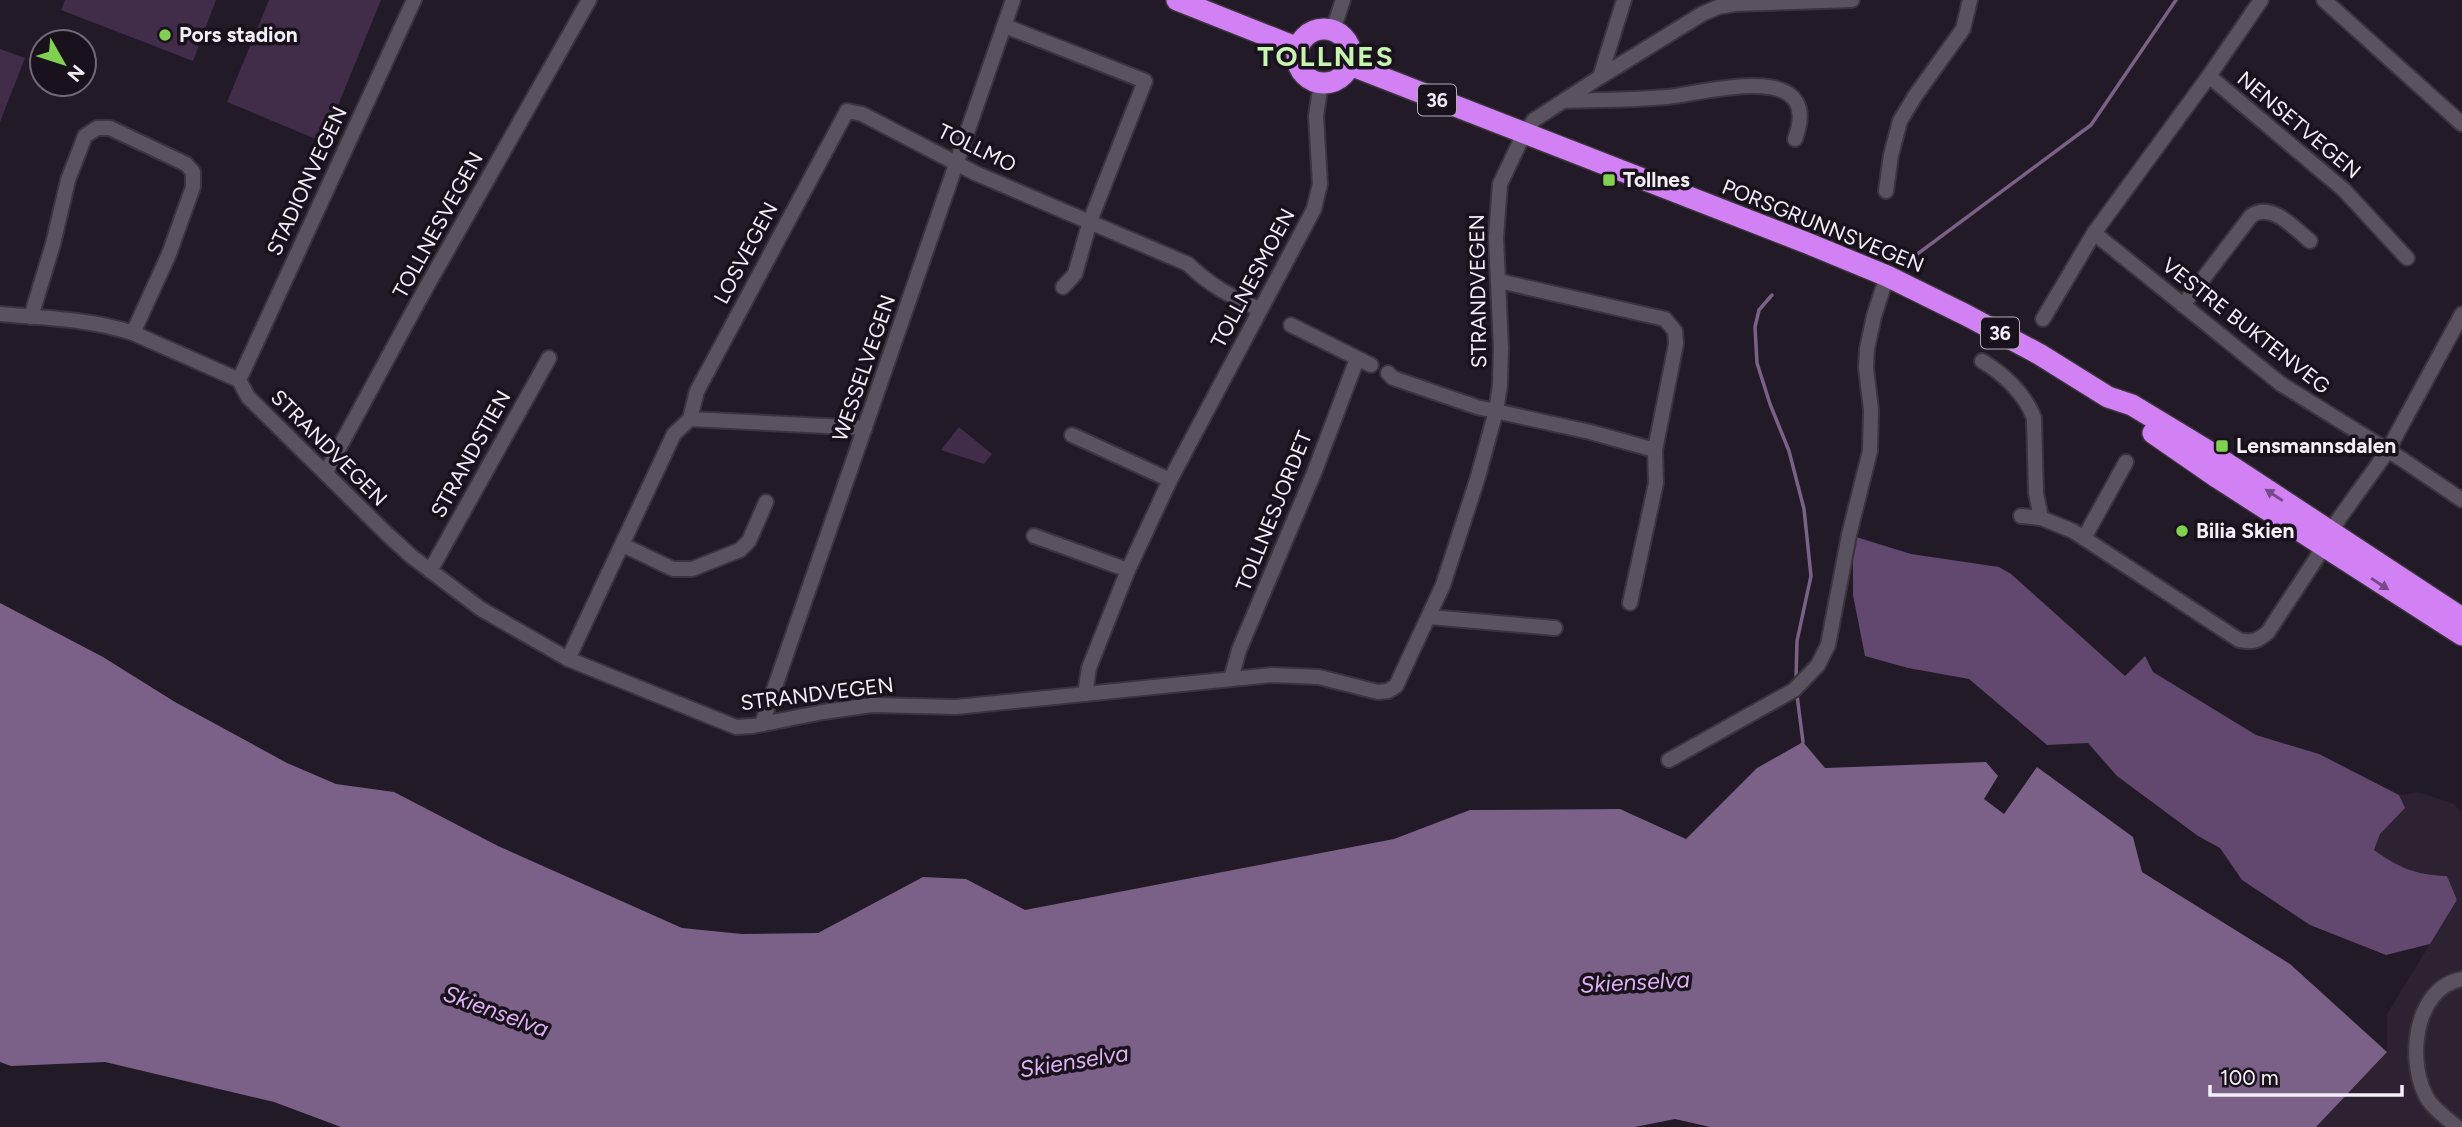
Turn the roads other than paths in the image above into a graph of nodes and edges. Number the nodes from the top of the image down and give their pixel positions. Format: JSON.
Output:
{"nodes":[{"id":1,"x":414,"y":0,"type":"edge"},
{"id":2,"x":589,"y":0,"type":"edge"},
{"id":3,"x":1013,"y":0,"type":"edge"},
{"id":4,"x":1177,"y":0,"type":"edge"},
{"id":5,"x":1342,"y":0,"type":"edge"},
{"id":6,"x":1624,"y":0,"type":"edge"},
{"id":7,"x":1852,"y":0,"type":"edge"},
{"id":8,"x":1970,"y":0,"type":"edge"},
{"id":9,"x":2261,"y":0,"type":"edge"},
{"id":10,"x":2324,"y":0,"type":"edge"},
{"id":11,"x":1005,"y":26,"type":"junction"},
{"id":12,"x":1333,"y":30,"type":"junction"},
{"id":13,"x":1298,"y":48,"type":"junction"},
{"id":14,"x":1350,"y":65,"type":"junction"},
{"id":15,"x":2209,"y":76,"type":"junction"},
{"id":16,"x":1600,"y":77,"type":"junction"},
{"id":17,"x":1321,"y":83,"type":"junction"},
{"id":18,"x":1564,"y":101,"type":"junction"},
{"id":19,"x":847,"y":111,"type":"joint"},
{"id":20,"x":2462,"y":124,"type":"edge"},
{"id":21,"x":1525,"y":134,"type":"junction"},
{"id":22,"x":1795,"y":139,"type":"dead end"},
{"id":23,"x":957,"y":164,"type":"junction"},
{"id":24,"x":1886,"y":191,"type":"dead end"},
{"id":25,"x":1090,"y":221,"type":"junction"},
{"id":26,"x":2094,"y":233,"type":"junction"},
{"id":27,"x":2310,"y":241,"type":"dead end"},
{"id":28,"x":2407,"y":258,"type":"dead end"},
{"id":29,"x":1887,"y":276,"type":"junction"},
{"id":30,"x":1499,"y":281,"type":"junction"},
{"id":31,"x":1063,"y":287,"type":"dead end"},
{"id":32,"x":2183,"y":305,"type":"junction"},
{"id":33,"x":1259,"y":309,"type":"junction"},
{"id":34,"x":0,"y":314,"type":"edge"},
{"id":35,"x":2462,"y":314,"type":"edge"},
{"id":36,"x":31,"y":317,"type":"junction"},
{"id":37,"x":2043,"y":319,"type":"dead end"},
{"id":38,"x":1291,"y":325,"type":"dead end"},
{"id":39,"x":133,"y":332,"type":"junction"},
{"id":40,"x":550,"y":358,"type":"dead end"},
{"id":41,"x":1982,"y":361,"type":"dead end"},
{"id":42,"x":1388,"y":373,"type":"dead end"},
{"id":43,"x":239,"y":380,"type":"junction"},
{"id":44,"x":1496,"y":411,"type":"junction"},
{"id":45,"x":690,"y":419,"type":"junction"},
{"id":46,"x":865,"y":428,"type":"junction"},
{"id":47,"x":1072,"y":435,"type":"dead end"},
{"id":48,"x":1655,"y":450,"type":"junction"},
{"id":49,"x":2387,"y":452,"type":"junction"},
{"id":50,"x":2126,"y":462,"type":"dead end"},
{"id":51,"x":326,"y":472,"type":"junction"},
{"id":52,"x":1170,"y":480,"type":"junction"},
{"id":53,"x":2462,"y":500,"type":"edge"},
{"id":54,"x":765,"y":502,"type":"dead end"},
{"id":55,"x":2021,"y":516,"type":"dead end"},
{"id":56,"x":2041,"y":518,"type":"junction"},
{"id":57,"x":1034,"y":536,"type":"dead end"},
{"id":58,"x":2084,"y":538,"type":"junction"},
{"id":59,"x":2327,"y":539,"type":"junction"},
{"id":60,"x":623,"y":545,"type":"junction"},
{"id":61,"x":1128,"y":570,"type":"junction"},
{"id":62,"x":430,"y":571,"type":"junction"},
{"id":63,"x":1630,"y":603,"type":"dead end"},
{"id":64,"x":1430,"y":617,"type":"junction"},
{"id":65,"x":2462,"y":618,"type":"edge"},
{"id":66,"x":1555,"y":628,"type":"dead end"},
{"id":67,"x":2462,"y":635,"type":"edge"},
{"id":68,"x":568,"y":659,"type":"junction"},
{"id":69,"x":1231,"y":679,"type":"junction"},
{"id":70,"x":1085,"y":694,"type":"junction"},
{"id":71,"x":762,"y":724,"type":"junction"},
{"id":72,"x":1669,"y":760,"type":"dead end"},
{"id":73,"x":2462,"y":979,"type":"edge"},
{"id":74,"x":2457,"y":1127,"type":"edge"}],
"edges":[{"from":1,"to":43,"type":"street","name":"STADIONVEGEN"},
{"from":2,"to":51,"type":"street","name":"TOLLNESVEGEN"},
{"from":3,"to":11,"type":"street","name":"WESSELVEGEN"},
{"from":4,"to":13,"type":"highway"},
{"from":5,"to":12,"type":"street"},
{"from":6,"to":16,"type":"street"},
{"from":7,"to":16,"type":"street","name":"STRANDVEGEN"},
{"from":8,"to":24,"type":"street"},
{"from":9,"to":15,"type":"street"},
{"from":10,"to":20,"type":"street"},
{"from":11,"to":23,"type":"street","name":"WESSELVEGEN"},
{"from":11,"to":25,"type":"street"},
{"from":12,"to":13,"type":"highway"},
{"from":12,"to":14,"type":"highway"},
{"from":13,"to":17,"type":"highway"},
{"from":14,"to":17,"type":"highway"},
{"from":14,"to":21,"type":"highway","name":"PORSGRUNNSVEGEN","number":"36"},
{"from":15,"to":26,"type":"street","name":"NENSETVEGEN"},
{"from":15,"to":28,"type":"street","name":"NENSETVEGEN"},
{"from":16,"to":18,"type":"street","name":"STRANDVEGEN"},
{"from":17,"to":33,"type":"street","name":"TOLLNESMOEN"},
{"from":18,"to":21,"type":"street","name":"STRANDVEGEN"},
{"from":18,"to":22,"type":"street"},
{"from":19,"to":23,"type":"street","name":"TOLLMO"},
{"from":19,"to":45,"type":"street","name":"LOSVEGEN"},
{"from":21,"to":29,"type":"highway","name":"PORSGRUNNSVEGEN","number":"36"},
{"from":21,"to":30,"type":"street","name":"STRANDVEGEN"},
{"from":23,"to":25,"type":"street","name":"TOLLMO"},
{"from":23,"to":46,"type":"street","name":"WESSELVEGEN"},
{"from":25,"to":31,"type":"street"},
{"from":25,"to":33,"type":"street","name":"TOLLMO"},
{"from":26,"to":32,"type":"street","name":"VESTRE BUKTENVEG"},
{"from":26,"to":37,"type":"street"},
{"from":27,"to":32,"type":"street"},
{"from":29,"to":59,"type":"highway","name":"PORSGRUNNSVEGEN","number":"36"},
{"from":29,"to":72,"type":"street"},
{"from":30,"to":44,"type":"street","name":"STRANDVEGEN"},
{"from":30,"to":48,"type":"street"},
{"from":32,"to":49,"type":"street","name":"VESTRE BUKTENVEG"},
{"from":33,"to":52,"type":"street","name":"TOLLNESMOEN"},
{"from":34,"to":36,"type":"street"},
{"from":35,"to":49,"type":"street"},
{"from":36,"to":39,"type":"street"},
{"from":36,"to":39,"type":"street"},
{"from":38,"to":69,"type":"street","name":"TOLLNESJORDET"},
{"from":39,"to":43,"type":"street"},
{"from":40,"to":62,"type":"street","name":"STRANDSTIEN"},
{"from":41,"to":56,"type":"street"},
{"from":42,"to":44,"type":"street"},
{"from":43,"to":51,"type":"street","name":"STRANDVEGEN"},
{"from":44,"to":48,"type":"street"},
{"from":44,"to":64,"type":"street","name":"STRANDVEGEN"},
{"from":45,"to":46,"type":"street"},
{"from":45,"to":60,"type":"street","name":"LOSVEGEN"},
{"from":46,"to":71,"type":"street","name":"WESSELVEGEN"},
{"from":47,"to":52,"type":"street"},
{"from":48,"to":63,"type":"street"},
{"from":49,"to":53,"type":"street","name":"VESTRE BUKTENVEG"},
{"from":49,"to":59,"type":"street"},
{"from":50,"to":58,"type":"street"},
{"from":51,"to":62,"type":"street","name":"STRANDVEGEN"},
{"from":52,"to":61,"type":"street","name":"TOLLNESMOEN"},
{"from":54,"to":60,"type":"street"},
{"from":55,"to":56,"type":"street"},
{"from":56,"to":58,"type":"street"},
{"from":57,"to":61,"type":"street"},
{"from":58,"to":59,"type":"street"},
{"from":59,"to":65,"type":"highway","name":"PORSGRUNNSVEGEN","number":"36"},
{"from":59,"to":67,"type":"highway","name":"PORSGRUNNSVEGEN","number":"36","one_way":true},
{"from":60,"to":68,"type":"street","name":"LOSVEGEN"},
{"from":61,"to":70,"type":"street","name":"TOLLNESMOEN"},
{"from":62,"to":68,"type":"street","name":"STRANDVEGEN"},
{"from":64,"to":66,"type":"street"},
{"from":64,"to":69,"type":"street","name":"STRANDVEGEN"},
{"from":68,"to":71,"type":"street","name":"STRANDVEGEN"},
{"from":69,"to":70,"type":"street","name":"STRANDVEGEN"},
{"from":70,"to":71,"type":"street","name":"STRANDVEGEN"},
{"from":73,"to":74,"type":"street"}]}
